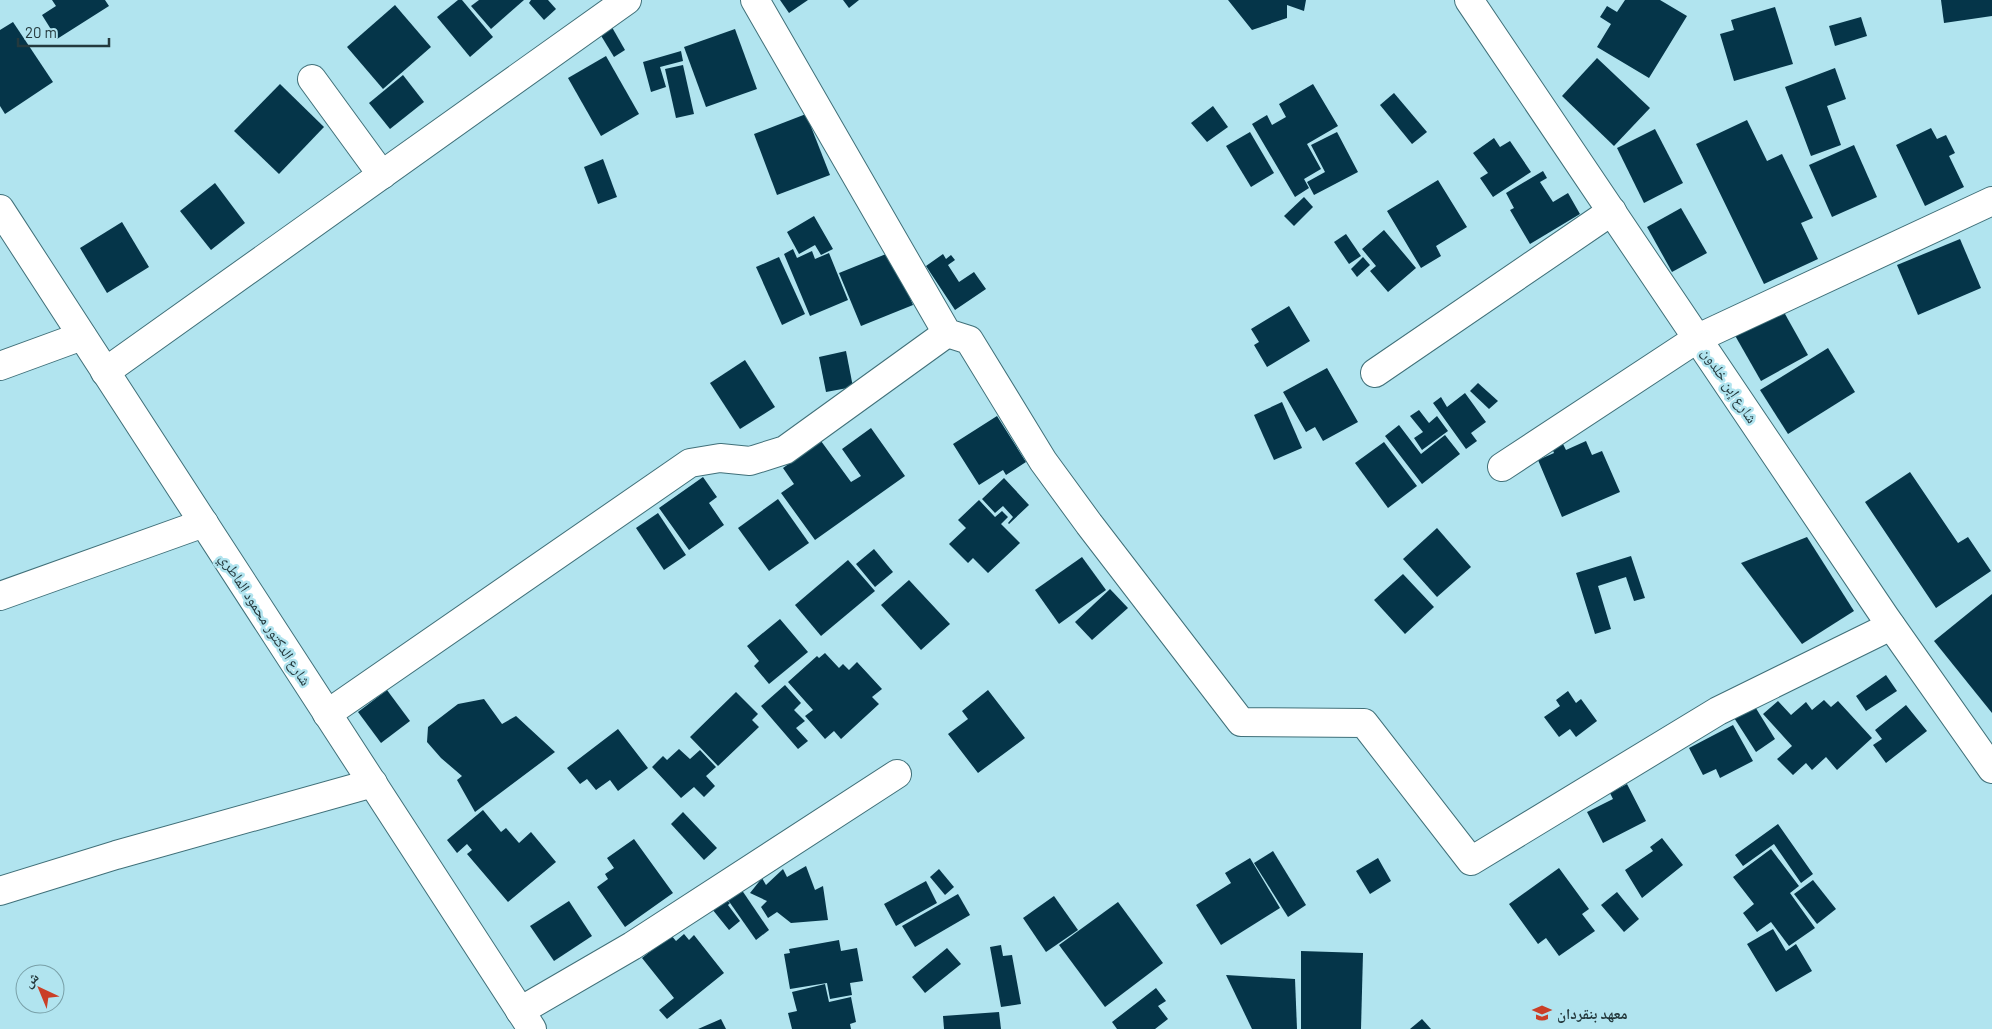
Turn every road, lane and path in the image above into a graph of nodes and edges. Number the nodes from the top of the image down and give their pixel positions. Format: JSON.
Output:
{"nodes":[{"id":1,"x":627,"y":0,"type":"edge"},
{"id":2,"x":755,"y":0,"type":"edge"},
{"id":3,"x":1476,"y":1,"type":"edge"},
{"id":4,"x":312,"y":79,"type":"dead end"},
{"id":5,"x":382,"y":175,"type":"junction"},
{"id":6,"x":1992,"y":201,"type":"edge"},
{"id":7,"x":0,"y":209,"type":"edge"},
{"id":8,"x":1612,"y":211,"type":"junction"},
{"id":9,"x":947,"y":333,"type":"junction"},
{"id":10,"x":82,"y":336,"type":"junction"},
{"id":11,"x":1698,"y":338,"type":"junction"},
{"id":12,"x":0,"y":366,"type":"edge"},
{"id":13,"x":105,"y":372,"type":"junction"},
{"id":14,"x":1375,"y":373,"type":"dead end"},
{"id":15,"x":1502,"y":467,"type":"dead end"},
{"id":16,"x":204,"y":523,"type":"junction"},
{"id":17,"x":0,"y":596,"type":"edge"},
{"id":18,"x":1891,"y":626,"type":"junction"},
{"id":19,"x":327,"y":714,"type":"junction"},
{"id":20,"x":1992,"y":769,"type":"edge"},
{"id":21,"x":897,"y":774,"type":"dead end"},
{"id":22,"x":373,"y":783,"type":"junction"},
{"id":23,"x":0,"y":890,"type":"edge"},
{"id":24,"x":526,"y":1020,"type":"edge"}],
"edges":[{"from":1,"to":5,"type":"street"},
{"from":2,"to":9,"type":"street"},
{"from":3,"to":8,"type":"street","name":"شارع إبن خلدون"},
{"from":4,"to":5,"type":"street"},
{"from":5,"to":13,"type":"street"},
{"from":6,"to":11,"type":"street"},
{"from":7,"to":10,"type":"street","name":"شارع الدكتور محمود الماطري"},
{"from":8,"to":11,"type":"street","name":"شارع إبن خلدون"},
{"from":8,"to":14,"type":"street"},
{"from":9,"to":18,"type":"street"},
{"from":9,"to":19,"type":"street"},
{"from":10,"to":12,"type":"street"},
{"from":10,"to":13,"type":"street","name":"شارع الدكتور محمود الماطري"},
{"from":11,"to":15,"type":"street"},
{"from":11,"to":18,"type":"street","name":"شارع إبن خلدون"},
{"from":13,"to":16,"type":"street","name":"شارع الدكتور محمود الماطري"},
{"from":16,"to":17,"type":"street"},
{"from":16,"to":19,"type":"street","name":"شارع الدكتور محمود الماطري"},
{"from":18,"to":20,"type":"street","name":"شارع إبن خلدون"},
{"from":19,"to":22,"type":"street","name":"شارع الدكتور محمود الماطري"},
{"from":21,"to":24,"type":"street"},
{"from":22,"to":23,"type":"street"},
{"from":22,"to":24,"type":"street","name":"شارع الدكتور محمود الماطري"}]}
